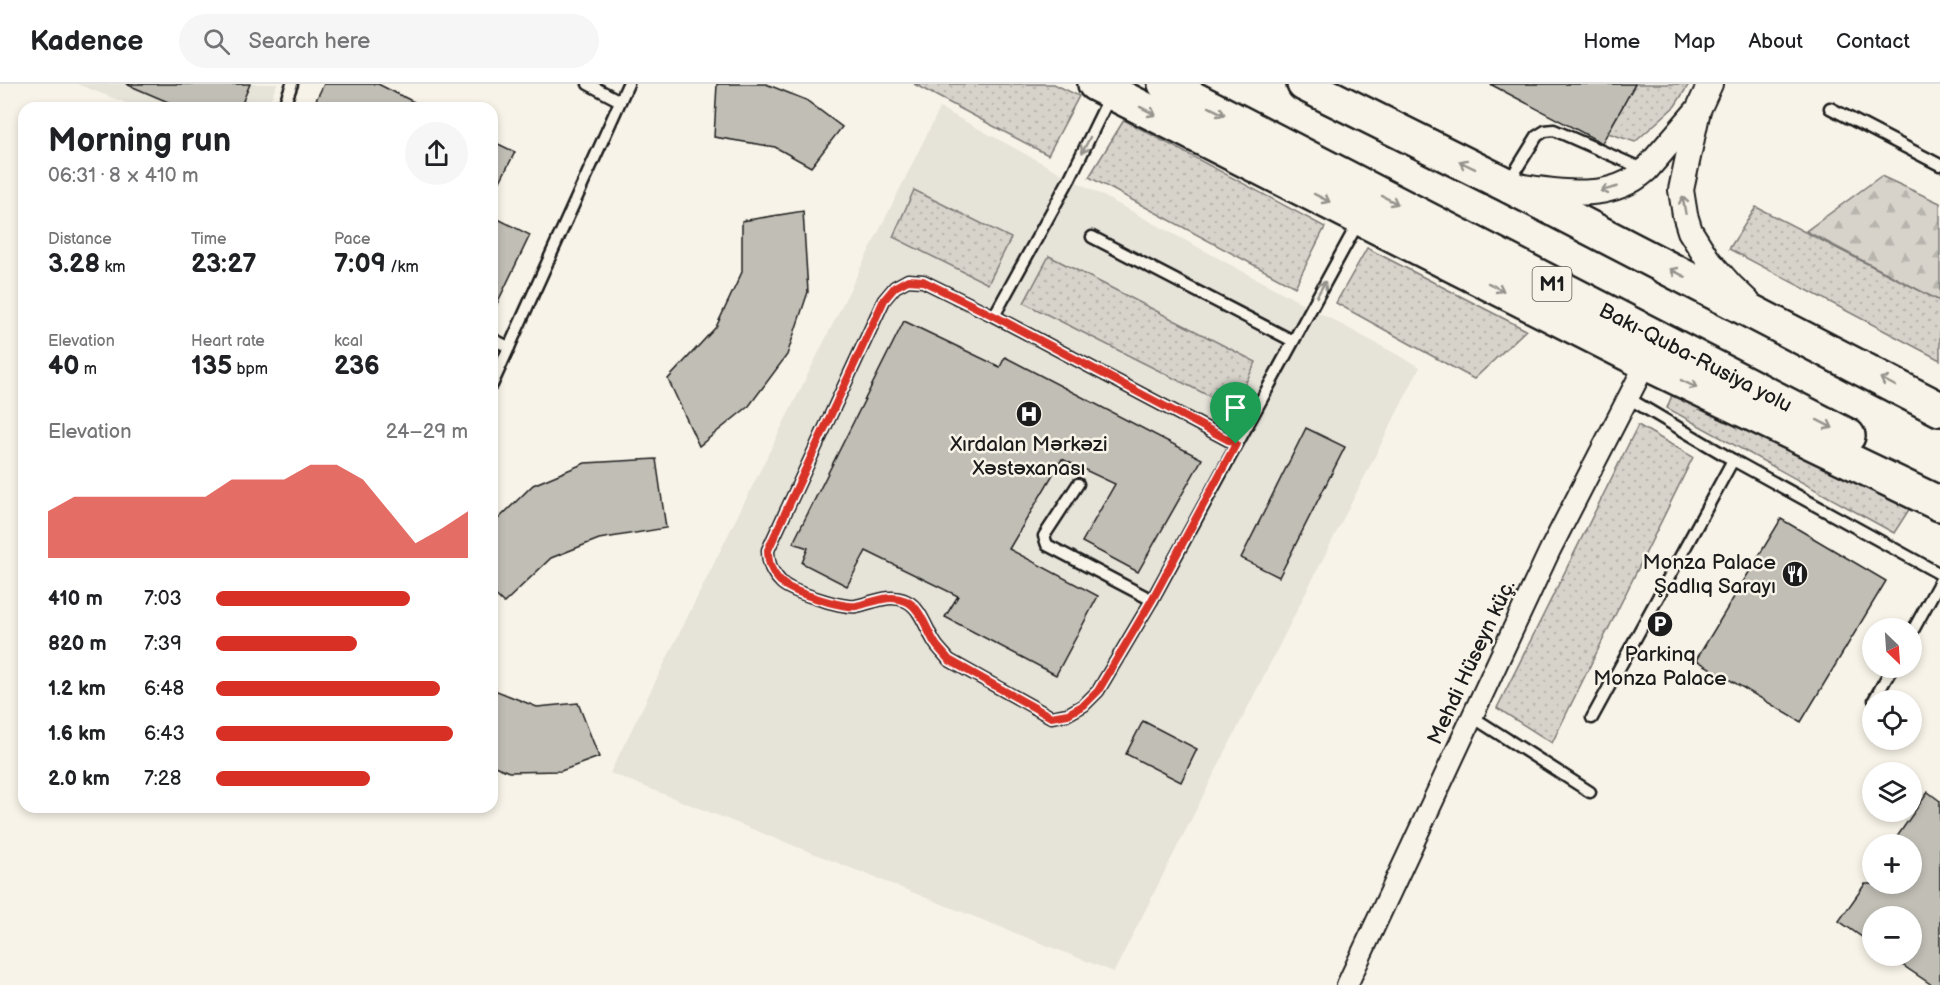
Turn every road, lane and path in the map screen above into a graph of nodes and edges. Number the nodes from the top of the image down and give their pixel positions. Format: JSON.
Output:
{"nodes":[{"id":1,"x":292,"y":84,"type":"edge"},
{"id":2,"x":588,"y":84,"type":"edge"},
{"id":3,"x":628,"y":84,"type":"edge"},
{"id":4,"x":1164,"y":84,"type":"edge"},
{"id":5,"x":1304,"y":84,"type":"edge"},
{"id":6,"x":1710,"y":84,"type":"edge"},
{"id":7,"x":1104,"y":88,"type":"edge"},
{"id":8,"x":620,"y":101,"type":"junction"},
{"id":9,"x":284,"y":102,"type":"edge"},
{"id":10,"x":1830,"y":108,"type":"dead end"},
{"id":11,"x":1698,"y":110,"type":"junction"},
{"id":12,"x":1940,"y":165,"type":"edge"},
{"id":13,"x":1646,"y":170,"type":"junction"},
{"id":14,"x":1507,"y":185,"type":"junction"},
{"id":15,"x":1360,"y":218,"type":"junction"},
{"id":16,"x":1092,"y":237,"type":"dead end"},
{"id":17,"x":994,"y":316,"type":"junction"},
{"id":18,"x":1766,"y":318,"type":"junction"},
{"id":19,"x":1293,"y":340,"type":"junction"},
{"id":20,"x":498,"y":342,"type":"edge"},
{"id":21,"x":509,"y":347,"type":"junction"},
{"id":22,"x":1646,"y":363,"type":"junction"},
{"id":23,"x":498,"y":372,"type":"edge"},
{"id":24,"x":1628,"y":398,"type":"junction"},
{"id":25,"x":1940,"y":409,"type":"edge"},
{"id":26,"x":1236,"y":444,"type":"junction"},
{"id":27,"x":1733,"y":460,"type":"junction"},
{"id":28,"x":1078,"y":483,"type":"dead end"},
{"id":29,"x":1940,"y":483,"type":"edge"},
{"id":30,"x":1940,"y":504,"type":"edge"},
{"id":31,"x":1940,"y":574,"type":"edge"},
{"id":32,"x":1940,"y":581,"type":"edge"},
{"id":33,"x":1152,"y":600,"type":"junction"},
{"id":34,"x":1920,"y":618,"type":"edge"},
{"id":35,"x":1471,"y":716,"type":"junction"},
{"id":36,"x":1592,"y":718,"type":"dead end"},
{"id":37,"x":1590,"y":792,"type":"dead end"},
{"id":38,"x":1347,"y":985,"type":"edge"}],
"edges":[{"from":1,"to":9,"type":"lane"},
{"from":2,"to":8,"type":"lane"},
{"from":3,"to":8,"type":"lane"},
{"from":4,"to":29,"type":"highway","name":"Bakı-Quba-Rusiya yolu","number":"M1","one_way":true},
{"from":14,"to":5,"type":"highway","one_way":true},
{"from":6,"to":11,"type":"street"},
{"from":7,"to":15,"type":"highway","one_way":true},
{"from":7,"to":17,"type":"lane","one_way":true},
{"from":8,"to":21,"type":"lane"},
{"from":10,"to":12,"type":"lane"},
{"from":11,"to":13,"type":"street"},
{"from":18,"to":11,"type":"street","one_way":true},
{"from":13,"to":14,"type":"street","one_way":true},
{"from":13,"to":14,"type":"lane"},
{"from":18,"to":14,"type":"highway","one_way":true},
{"from":19,"to":15,"type":"lane","one_way":true},
{"from":15,"to":22,"type":"highway","one_way":true},
{"from":16,"to":19,"type":"lane"},
{"from":17,"to":26,"type":"lane"},
{"from":17,"to":33,"type":"lane"},
{"from":25,"to":18,"type":"highway","one_way":true},
{"from":19,"to":26,"type":"lane"},
{"from":20,"to":21,"type":"lane"},
{"from":21,"to":23,"type":"lane"},
{"from":22,"to":24,"type":"street","name":"Mehdi Hüseyn küç."},
{"from":22,"to":30,"type":"highway","one_way":true},
{"from":24,"to":27,"type":"lane"},
{"from":24,"to":35,"type":"street","name":"Mehdi Hüseyn küç."},
{"from":26,"to":33,"type":"lane"},
{"from":27,"to":31,"type":"lane"},
{"from":27,"to":36,"type":"lane"},
{"from":28,"to":33,"type":"lane"},
{"from":32,"to":34,"type":"lane"},
{"from":35,"to":37,"type":"lane"},
{"from":35,"to":38,"type":"street","name":"Mehdi Hüseyn küç."}]}
